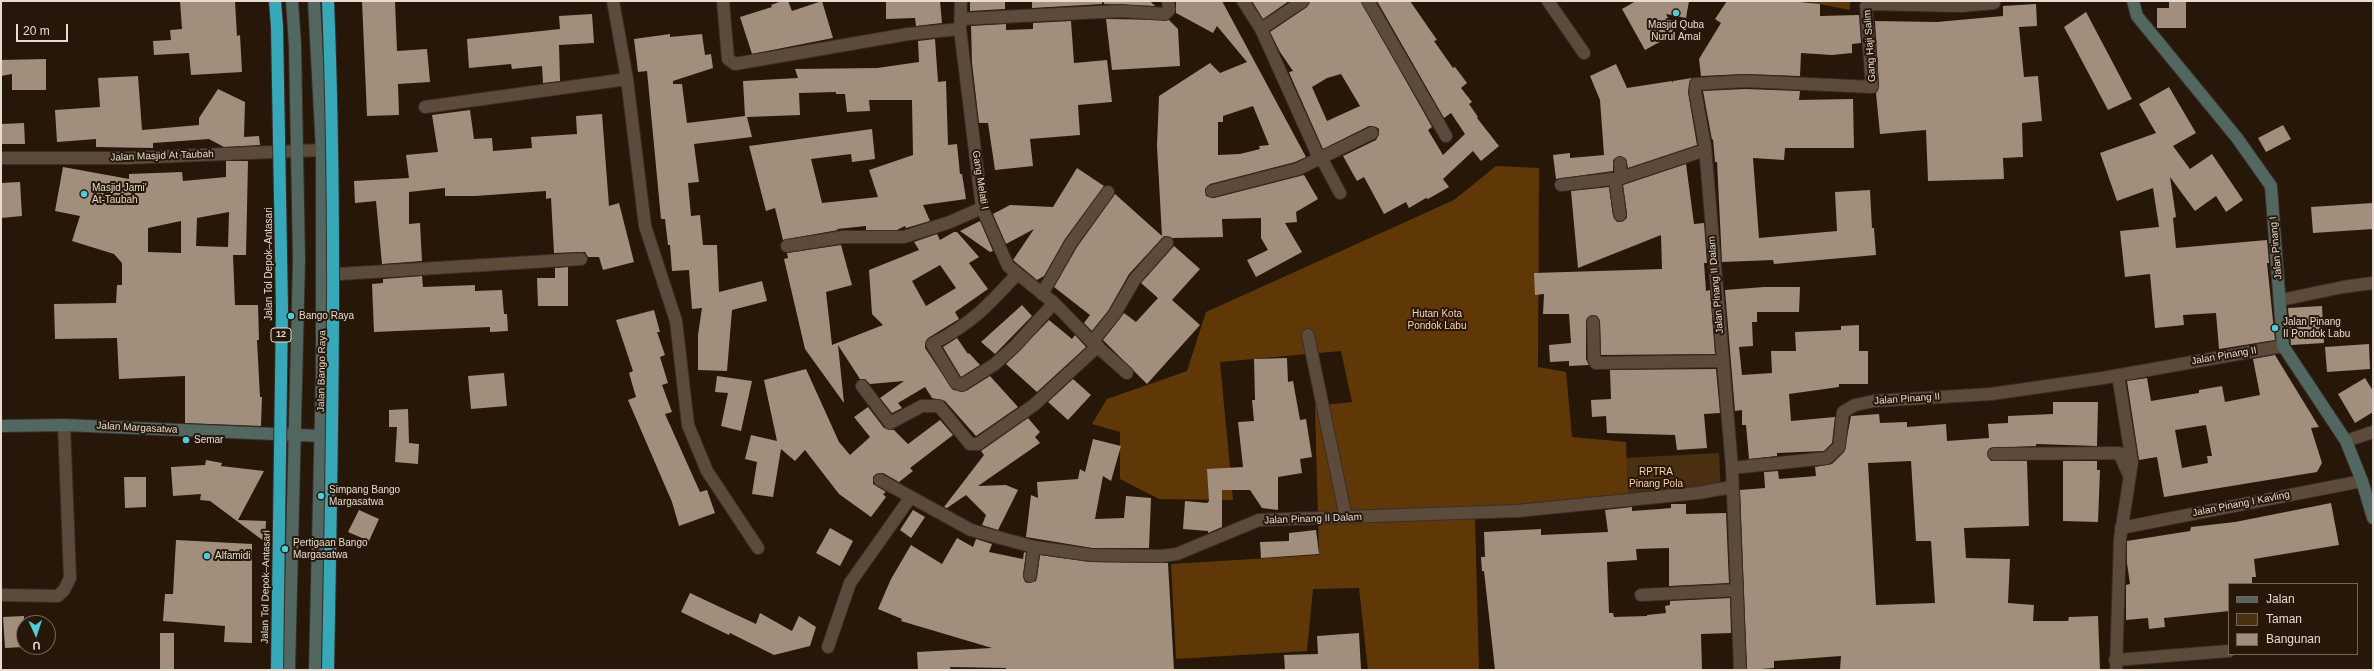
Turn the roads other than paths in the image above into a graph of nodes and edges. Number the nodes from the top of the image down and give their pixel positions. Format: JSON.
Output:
{"nodes":[{"id":1,"x":274,"y":1,"type":"edge"},
{"id":2,"x":292,"y":1,"type":"edge"},
{"id":3,"x":314,"y":1,"type":"edge"},
{"id":4,"x":328,"y":1,"type":"edge"},
{"id":5,"x":614,"y":1,"type":"edge"},
{"id":6,"x":723,"y":1,"type":"edge"},
{"id":7,"x":961,"y":1,"type":"edge"},
{"id":8,"x":1168,"y":1,"type":"edge"},
{"id":9,"x":1243,"y":1,"type":"edge"},
{"id":10,"x":1303,"y":1,"type":"edge"},
{"id":11,"x":1368,"y":1,"type":"edge"},
{"id":12,"x":1548,"y":1,"type":"edge"},
{"id":13,"x":1994,"y":1,"type":"edge"},
{"id":14,"x":2133,"y":1,"type":"edge"},
{"id":15,"x":961,"y":24,"type":"junction"},
{"id":16,"x":1260,"y":29,"type":"junction"},
{"id":17,"x":1584,"y":53,"type":"dead end"},
{"id":18,"x":627,"y":78,"type":"junction"},
{"id":19,"x":1696,"y":84,"type":"joint"},
{"id":20,"x":424,"y":107,"type":"dead end"},
{"id":21,"x":1372,"y":133,"type":"dead end"},
{"id":22,"x":1446,"y":136,"type":"dead end"},
{"id":23,"x":322,"y":150,"type":"junction"},
{"id":24,"x":1705,"y":150,"type":"junction"},
{"id":25,"x":296,"y":151,"type":"junction"},
{"id":26,"x":1,"y":158,"type":"edge"},
{"id":27,"x":1319,"y":158,"type":"junction"},
{"id":28,"x":1620,"y":163,"type":"dead end"},
{"id":29,"x":1618,"y":179,"type":"junction"},
{"id":30,"x":1561,"y":185,"type":"dead end"},
{"id":31,"x":1212,"y":191,"type":"dead end"},
{"id":32,"x":1108,"y":192,"type":"dead end"},
{"id":33,"x":1340,"y":193,"type":"dead end"},
{"id":34,"x":982,"y":208,"type":"junction"},
{"id":35,"x":1620,"y":215,"type":"dead end"},
{"id":36,"x":1167,"y":242,"type":"dead end"},
{"id":37,"x":787,"y":246,"type":"dead end"},
{"id":38,"x":581,"y":259,"type":"dead end"},
{"id":39,"x":1017,"y":274,"type":"junction"},
{"id":40,"x":322,"y":275,"type":"junction"},
{"id":41,"x":2373,"y":283,"type":"edge"},
{"id":42,"x":1042,"y":294,"type":"junction"},
{"id":43,"x":2280,"y":300,"type":"junction"},
{"id":44,"x":1054,"y":303,"type":"junction"},
{"id":45,"x":1593,"y":322,"type":"dead end"},
{"id":46,"x":1308,"y":335,"type":"dead end"},
{"id":47,"x":1095,"y":344,"type":"junction"},
{"id":48,"x":2283,"y":346,"type":"junction"},
{"id":49,"x":1723,"y":361,"type":"junction"},
{"id":50,"x":1127,"y":373,"type":"dead end"},
{"id":51,"x":2118,"y":375,"type":"junction"},
{"id":52,"x":862,"y":386,"type":"dead end"},
{"id":53,"x":64,"y":425,"type":"junction"},
{"id":54,"x":1,"y":426,"type":"edge"},
{"id":55,"x":2373,"y":432,"type":"edge"},
{"id":56,"x":295,"y":436,"type":"junction"},
{"id":57,"x":321,"y":436,"type":"junction"},
{"id":58,"x":2346,"y":441,"type":"junction"},
{"id":59,"x":1994,"y":454,"type":"dead end"},
{"id":60,"x":1732,"y":468,"type":"junction"},
{"id":61,"x":2130,"y":475,"type":"junction"},
{"id":62,"x":880,"y":480,"type":"dead end"},
{"id":63,"x":2362,"y":481,"type":"junction"},
{"id":64,"x":1732,"y":487,"type":"junction"},
{"id":65,"x":910,"y":498,"type":"junction"},
{"id":66,"x":1346,"y":518,"type":"junction"},
{"id":67,"x":2373,"y":518,"type":"edge"},
{"id":68,"x":2121,"y":528,"type":"junction"},
{"id":69,"x":1034,"y":546,"type":"junction"},
{"id":70,"x":758,"y":548,"type":"dead end"},
{"id":71,"x":1030,"y":576,"type":"dead end"},
{"id":72,"x":1737,"y":590,"type":"junction"},
{"id":73,"x":1,"y":595,"type":"edge"},
{"id":74,"x":1641,"y":596,"type":"dead end"},
{"id":75,"x":828,"y":647,"type":"dead end"},
{"id":76,"x":2228,"y":651,"type":"edge"},
{"id":77,"x":2115,"y":665,"type":"edge"},
{"id":78,"x":277,"y":670,"type":"edge"},
{"id":79,"x":289,"y":670,"type":"edge"},
{"id":80,"x":314,"y":670,"type":"edge"},
{"id":81,"x":328,"y":670,"type":"edge"},
{"id":82,"x":1740,"y":670,"type":"edge"}],
"edges":[{"from":1,"to":78,"type":"highway","name":"Jalan Tol Depok–Antasari","number":"12","bridge":true},
{"from":2,"to":25,"type":"street"},
{"from":3,"to":23,"type":"street","name":"Jalan Bango Raya"},
{"from":4,"to":81,"type":"highway","bridge":true},
{"from":5,"to":18,"type":"street"},
{"from":6,"to":15,"type":"street"},
{"from":7,"to":15,"type":"street","name":"Gang Melati I"},
{"from":8,"to":15,"type":"street"},
{"from":9,"to":16,"type":"street"},
{"from":10,"to":16,"type":"street"},
{"from":11,"to":22,"type":"street"},
{"from":12,"to":17,"type":"street"},
{"from":13,"to":19,"type":"street","name":"Gang Haji Salim"},
{"from":14,"to":43,"type":"street","name":"Jalan Pinang I"},
{"from":15,"to":34,"type":"street","name":"Gang Melati I"},
{"from":16,"to":27,"type":"street"},
{"from":18,"to":20,"type":"street"},
{"from":18,"to":70,"type":"street"},
{"from":19,"to":24,"type":"street","name":"Jalan Pinang II Dalam"},
{"from":21,"to":27,"type":"street"},
{"from":23,"to":25,"type":"street","name":"Jalan Masjid At Taubah"},
{"from":23,"to":40,"type":"street","name":"Jalan Bango Raya"},
{"from":24,"to":29,"type":"street"},
{"from":24,"to":49,"type":"street","name":"Jalan Pinang II Dalam"},
{"from":25,"to":26,"type":"street","name":"Jalan Masjid At Taubah"},
{"from":25,"to":56,"type":"street"},
{"from":27,"to":31,"type":"street"},
{"from":27,"to":33,"type":"street"},
{"from":28,"to":29,"type":"street"},
{"from":29,"to":30,"type":"street"},
{"from":29,"to":35,"type":"street"},
{"from":32,"to":42,"type":"street"},
{"from":34,"to":37,"type":"street"},
{"from":34,"to":39,"type":"street","name":"Gang Melati I"},
{"from":36,"to":47,"type":"street"},
{"from":38,"to":40,"type":"street"},
{"from":39,"to":42,"type":"street","name":"Gang Melati I"},
{"from":39,"to":44,"type":"street"},
{"from":40,"to":57,"type":"street","name":"Jalan Bango Raya"},
{"from":41,"to":43,"type":"street"},
{"from":42,"to":44,"type":"street","name":"Gang Melati I"},
{"from":43,"to":48,"type":"street","name":"Jalan Pinang I"},
{"from":44,"to":47,"type":"street","name":"Gang Melati I"},
{"from":45,"to":49,"type":"street"},
{"from":46,"to":66,"type":"street"},
{"from":47,"to":50,"type":"street","name":"Gang Melati I"},
{"from":47,"to":52,"type":"street"},
{"from":48,"to":51,"type":"street","name":"Jalan Pinang II"},
{"from":48,"to":58,"type":"street","name":"Jalan Pinang I"},
{"from":49,"to":60,"type":"street","name":"Jalan Pinang II Dalam"},
{"from":51,"to":60,"type":"street","name":"Jalan Pinang II"},
{"from":51,"to":61,"type":"street"},
{"from":53,"to":54,"type":"street","name":"Jalan Margasatwa"},
{"from":53,"to":56,"type":"street","name":"Jalan Margasatwa"},
{"from":53,"to":73,"type":"street"},
{"from":55,"to":58,"type":"street"},
{"from":56,"to":57,"type":"street","name":"Jalan Margasatwa"},
{"from":56,"to":79,"type":"street"},
{"from":57,"to":80,"type":"street","name":"Jalan Bango Raya"},
{"from":58,"to":63,"type":"street","name":"Jalan Pinang I"},
{"from":59,"to":61,"type":"street"},
{"from":60,"to":64,"type":"street","name":"Jalan Pinang II Dalam"},
{"from":61,"to":68,"type":"street"},
{"from":62,"to":65,"type":"street","name":"Jalan Pinang II Dalam"},
{"from":63,"to":67,"type":"street","name":"Jalan Pinang I"},
{"from":63,"to":68,"type":"street","name":"Jalan Pinang I Kavling"},
{"from":64,"to":66,"type":"street","name":"Jalan Pinang II Dalam"},
{"from":64,"to":72,"type":"street","name":"Jalan Pinang II Dalam"},
{"from":65,"to":69,"type":"street","name":"Jalan Pinang II Dalam"},
{"from":65,"to":75,"type":"street"},
{"from":66,"to":69,"type":"street","name":"Jalan Pinang II Dalam"},
{"from":68,"to":77,"type":"street"},
{"from":69,"to":71,"type":"street"},
{"from":72,"to":74,"type":"street"},
{"from":72,"to":82,"type":"street","name":"Jalan Pinang II Dalam"},
{"from":76,"to":77,"type":"street"}]}
